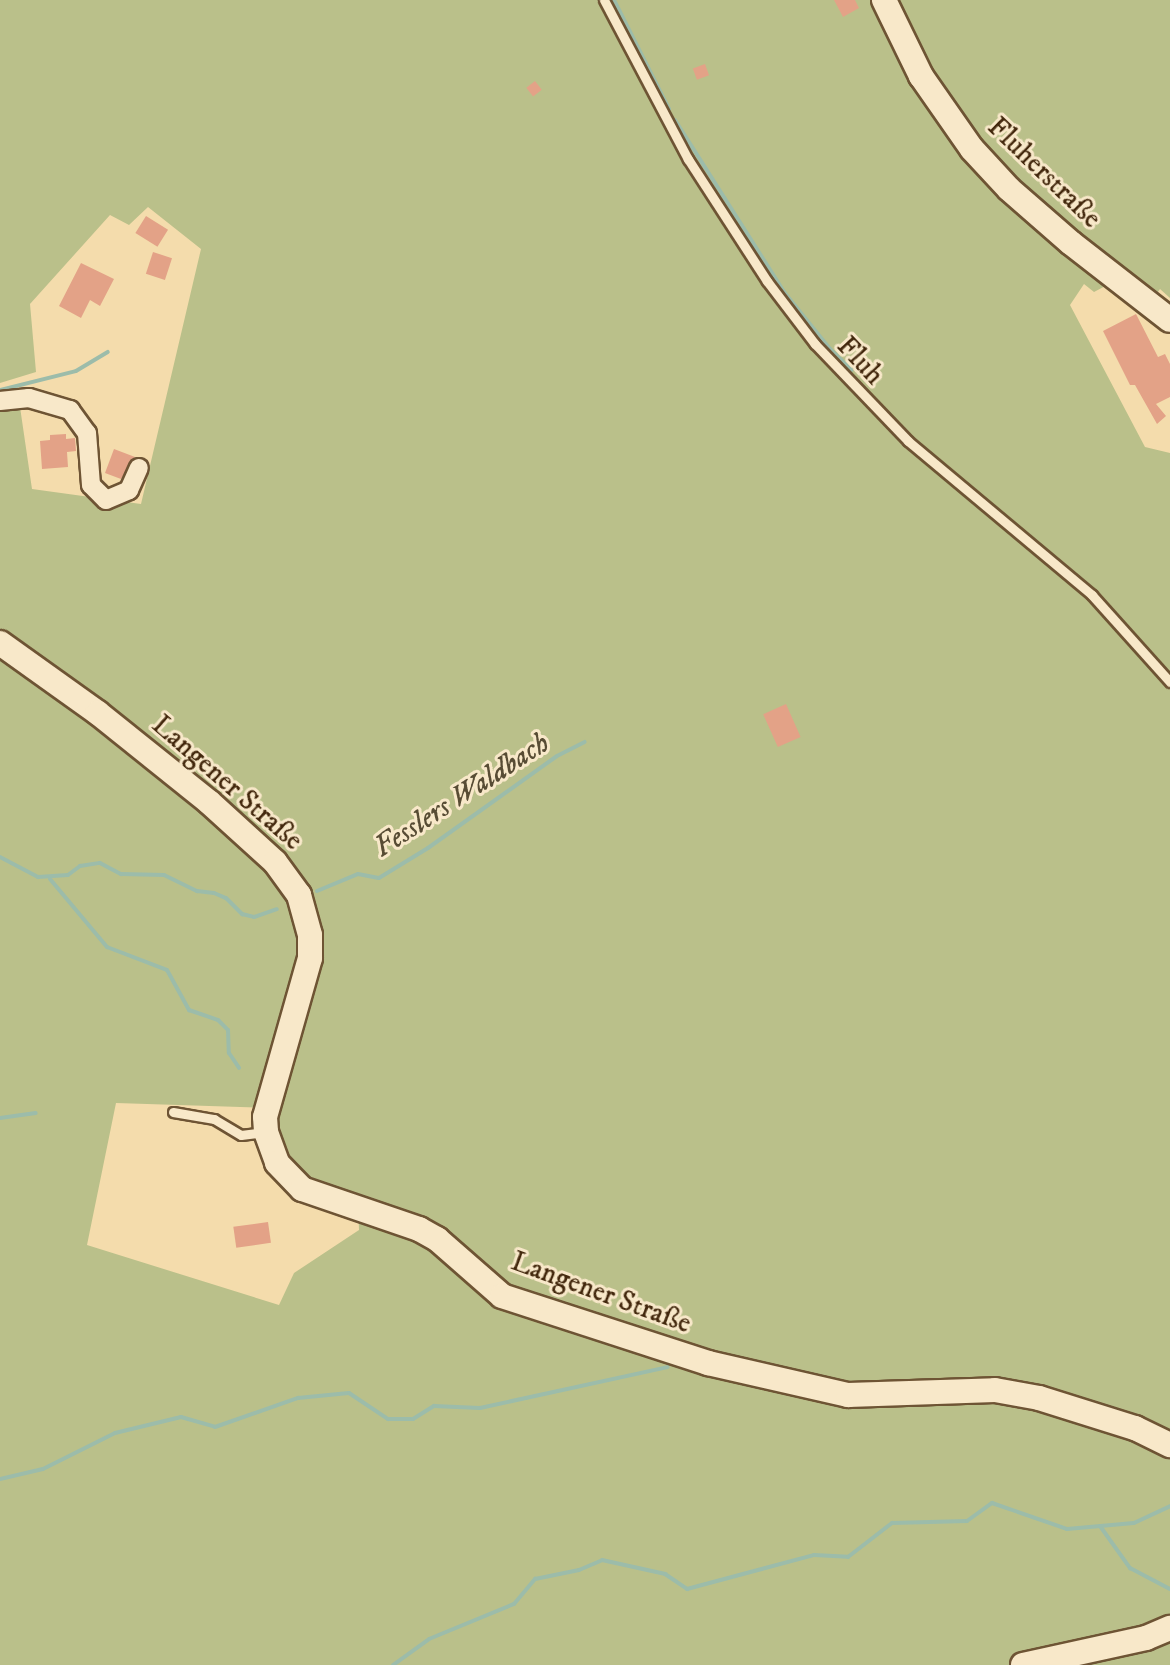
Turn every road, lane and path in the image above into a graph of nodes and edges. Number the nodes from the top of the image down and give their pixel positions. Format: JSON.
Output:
{"nodes":[{"id":1,"x":604,"y":0,"type":"edge"},
{"id":2,"x":884,"y":0,"type":"edge"},
{"id":3,"x":1170,"y":320,"type":"edge"},
{"id":4,"x":0,"y":401,"type":"edge"},
{"id":5,"x":139,"y":468,"type":"dead end"},
{"id":6,"x":0,"y":643,"type":"edge"},
{"id":7,"x":1170,"y":682,"type":"edge"},
{"id":8,"x":173,"y":1112,"type":"dead end"},
{"id":9,"x":266,"y":1132,"type":"junction"},
{"id":10,"x":1170,"y":1445,"type":"edge"},
{"id":11,"x":1170,"y":1628,"type":"edge"},
{"id":12,"x":1023,"y":1665,"type":"edge"}],
"edges":[{"from":1,"to":7,"type":"lane","name":"Fluh"},
{"from":2,"to":3,"type":"main road","name":"Fluherstraße"},
{"from":4,"to":5,"type":"street"},
{"from":6,"to":9,"type":"main road","name":"Langener Straße"},
{"from":8,"to":9,"type":"lane"},
{"from":9,"to":10,"type":"main road","name":"Langener Straße"},
{"from":11,"to":12,"type":"main road"}]}
